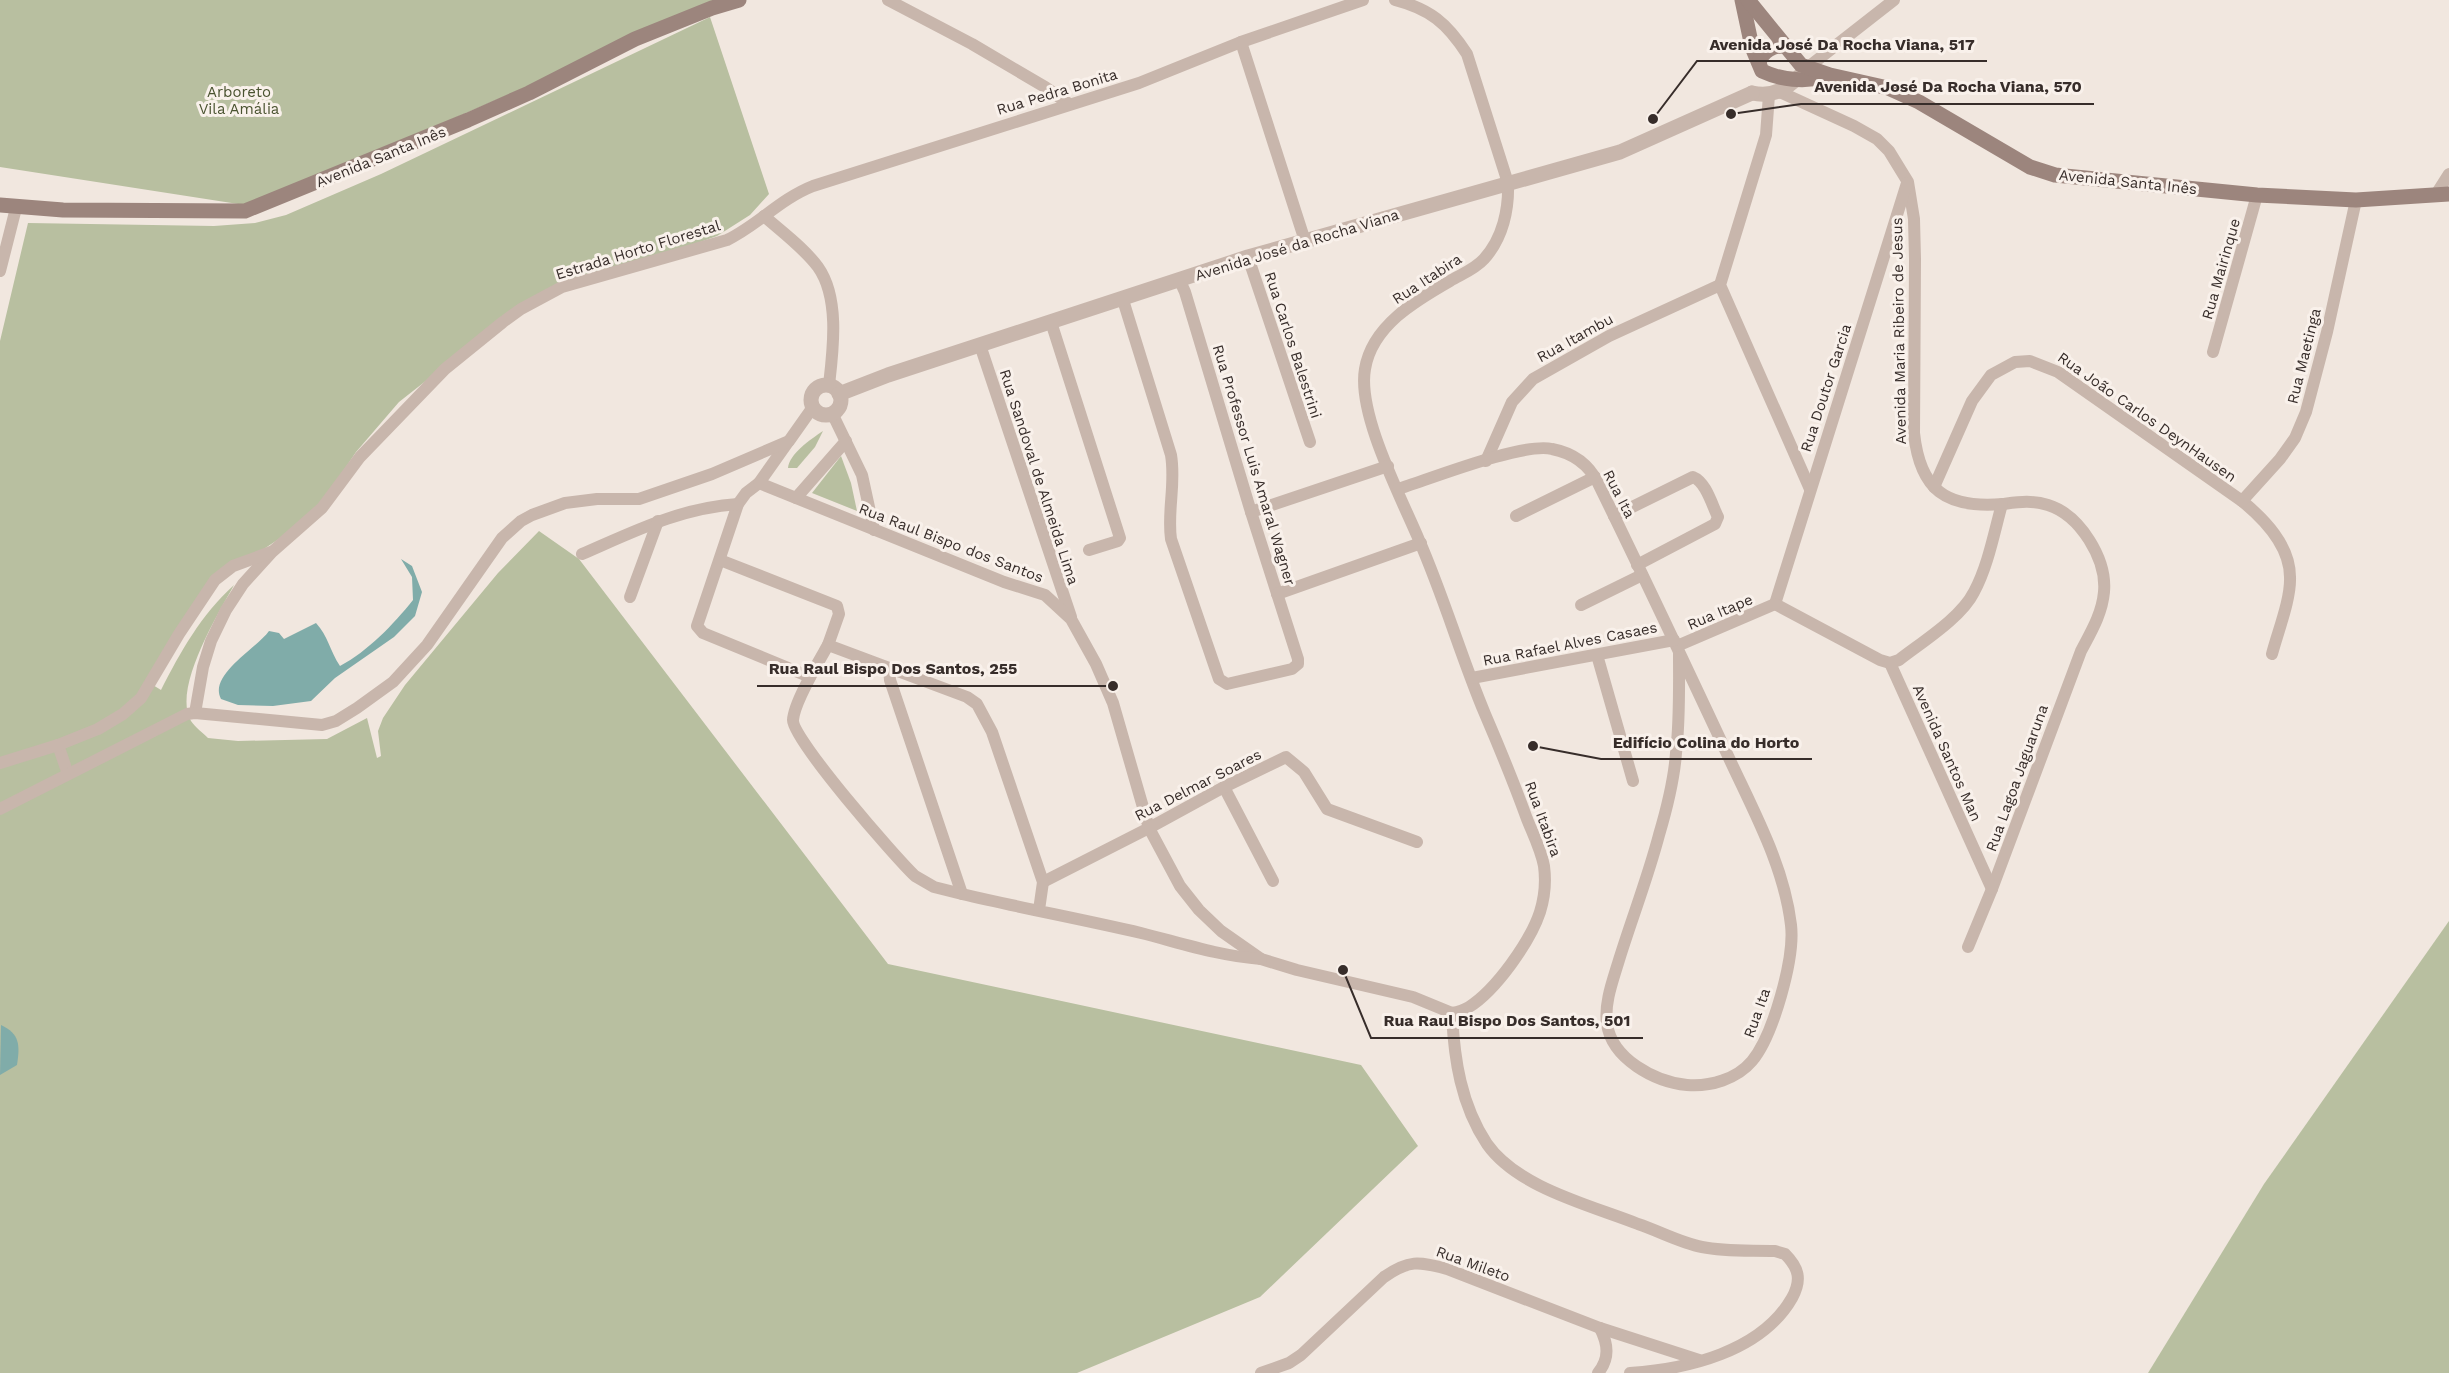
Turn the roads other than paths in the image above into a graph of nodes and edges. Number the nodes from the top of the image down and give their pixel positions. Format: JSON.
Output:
{"nodes":[{"id":1,"x":739,"y":0,"type":"edge"},
{"id":2,"x":888,"y":0,"type":"edge"},
{"id":3,"x":1363,"y":0,"type":"edge"},
{"id":4,"x":1395,"y":0,"type":"edge"},
{"id":5,"x":1742,"y":0,"type":"edge"},
{"id":6,"x":1748,"y":0,"type":"edge"},
{"id":7,"x":1894,"y":0,"type":"edge"},
{"id":8,"x":1425,"y":5,"type":"edge"},
{"id":9,"x":1241,"y":42,"type":"junction"},
{"id":10,"x":1785,"y":46,"type":"junction"},
{"id":11,"x":1761,"y":67,"type":"junction"},
{"id":12,"x":1802,"y":74,"type":"junction"},
{"id":13,"x":1752,"y":93,"type":"junction"},
{"id":14,"x":1774,"y":94,"type":"junction"},
{"id":15,"x":1069,"y":104,"type":"junction"},
{"id":16,"x":2449,"y":174,"type":"edge"},
{"id":17,"x":1908,"y":182,"type":"junction"},
{"id":18,"x":1508,"y":183,"type":"junction"},
{"id":19,"x":2257,"y":195,"type":"junction"},
{"id":20,"x":2442,"y":195,"type":"edge"},
{"id":21,"x":2355,"y":200,"type":"junction"},
{"id":22,"x":8,"y":206,"type":"edge"},
{"id":23,"x":764,"y":216,"type":"junction"},
{"id":24,"x":1305,"y":240,"type":"junction"},
{"id":25,"x":1248,"y":258,"type":"junction"},
{"id":26,"x":0,"y":271,"type":"edge"},
{"id":27,"x":1180,"y":281,"type":"junction"},
{"id":28,"x":1720,"y":285,"type":"junction"},
{"id":29,"x":1123,"y":300,"type":"junction"},
{"id":30,"x":1051,"y":322,"type":"junction"},
{"id":31,"x":980,"y":345,"type":"junction"},
{"id":32,"x":2213,"y":352,"type":"dead end"},
{"id":33,"x":834,"y":389,"type":"junction"},
{"id":34,"x":813,"y":407,"type":"junction"},
{"id":35,"x":832,"y":413,"type":"junction"},
{"id":36,"x":789,"y":441,"type":"junction"},
{"id":37,"x":846,"y":441,"type":"junction"},
{"id":38,"x":1310,"y":442,"type":"dead end"},
{"id":39,"x":1486,"y":461,"type":"junction"},
{"id":40,"x":1388,"y":466,"type":"junction"},
{"id":41,"x":1595,"y":477,"type":"junction"},
{"id":42,"x":759,"y":483,"type":"junction"},
{"id":43,"x":1934,"y":487,"type":"junction"},
{"id":44,"x":1398,"y":489,"type":"junction"},
{"id":45,"x":1810,"y":489,"type":"junction"},
{"id":46,"x":795,"y":498,"type":"junction"},
{"id":47,"x":2242,"y":501,"type":"junction"},
{"id":48,"x":738,"y":504,"type":"junction"},
{"id":49,"x":2002,"y":504,"type":"junction"},
{"id":50,"x":1251,"y":512,"type":"junction"},
{"id":51,"x":1516,"y":516,"type":"dead end"},
{"id":52,"x":1614,"y":516,"type":"junction"},
{"id":53,"x":658,"y":521,"type":"junction"},
{"id":54,"x":874,"y":530,"type":"junction"},
{"id":55,"x":1421,"y":543,"type":"junction"},
{"id":56,"x":275,"y":549,"type":"junction"},
{"id":57,"x":1089,"y":550,"type":"dead end"},
{"id":58,"x":582,"y":554,"type":"dead end"},
{"id":59,"x":720,"y":560,"type":"junction"},
{"id":60,"x":1640,"y":570,"type":"junction"},
{"id":61,"x":1277,"y":594,"type":"junction"},
{"id":62,"x":630,"y":597,"type":"dead end"},
{"id":63,"x":1775,"y":604,"type":"junction"},
{"id":64,"x":1581,"y":605,"type":"dead end"},
{"id":65,"x":1071,"y":618,"type":"junction"},
{"id":66,"x":2097,"y":620,"type":"joint"},
{"id":67,"x":828,"y":645,"type":"junction"},
{"id":68,"x":1677,"y":646,"type":"junction"},
{"id":69,"x":2272,"y":654,"type":"dead end"},
{"id":70,"x":1597,"y":655,"type":"junction"},
{"id":71,"x":1890,"y":663,"type":"junction"},
{"id":72,"x":889,"y":668,"type":"junction"},
{"id":73,"x":810,"y":677,"type":"junction"},
{"id":74,"x":1472,"y":678,"type":"junction"},
{"id":75,"x":195,"y":713,"type":"junction"},
{"id":76,"x":58,"y":745,"type":"junction"},
{"id":77,"x":0,"y":763,"type":"edge"},
{"id":78,"x":68,"y":774,"type":"junction"},
{"id":79,"x":1633,"y":781,"type":"dead end"},
{"id":80,"x":1224,"y":787,"type":"junction"},
{"id":81,"x":0,"y":810,"type":"edge"},
{"id":82,"x":1149,"y":828,"type":"junction"},
{"id":83,"x":1418,"y":842,"type":"dead end"},
{"id":84,"x":1273,"y":881,"type":"dead end"},
{"id":85,"x":1043,"y":882,"type":"junction"},
{"id":86,"x":1992,"y":889,"type":"junction"},
{"id":87,"x":962,"y":894,"type":"junction"},
{"id":88,"x":1039,"y":910,"type":"junction"},
{"id":89,"x":1968,"y":947,"type":"dead end"},
{"id":90,"x":1261,"y":959,"type":"junction"},
{"id":91,"x":1452,"y":1013,"type":"junction"},
{"id":92,"x":1600,"y":1328,"type":"junction"},
{"id":93,"x":1701,"y":1361,"type":"junction"},
{"id":94,"x":1261,"y":1373,"type":"edge"},
{"id":95,"x":1598,"y":1373,"type":"edge"},
{"id":96,"x":1630,"y":1373,"type":"edge"}],
"edges":[{"from":1,"to":22,"type":"main road","name":"Avenida Santa Inês"},
{"from":2,"to":15,"type":"street"},
{"from":3,"to":9,"type":"street","name":"Rua Pedra Bonita"},
{"from":4,"to":8,"type":"street"},
{"from":5,"to":11,"type":"main road"},
{"from":6,"to":10,"type":"main road"},
{"from":7,"to":12,"type":"street"},
{"from":8,"to":18,"type":"street"},
{"from":9,"to":15,"type":"street","name":"Rua Pedra Bonita"},
{"from":9,"to":24,"type":"street"},
{"from":10,"to":11,"type":"main road"},
{"from":10,"to":12,"type":"main road"},
{"from":11,"to":12,"type":"main road","name":"Avenida Santa Inês"},
{"from":11,"to":13,"type":"street"},
{"from":12,"to":14,"type":"street"},
{"from":12,"to":19,"type":"main road","name":"Avenida Santa Inês"},
{"from":13,"to":14,"type":"street"},
{"from":13,"to":18,"type":"street","name":"Avenida José da Rocha Viana"},
{"from":14,"to":17,"type":"street","name":"Avenida Maria Ribeiro de Jesus"},
{"from":14,"to":28,"type":"street"},
{"from":15,"to":23,"type":"street","name":"Rua Pedra Bonita"},
{"from":16,"to":20,"type":"street"},
{"from":17,"to":43,"type":"street","name":"Avenida Maria Ribeiro de Jesus"},
{"from":17,"to":45,"type":"street","name":"Rua Doutor Garcia"},
{"from":18,"to":24,"type":"street","name":"Avenida José da Rocha Viana"},
{"from":18,"to":40,"type":"street","name":"Rua Itabira"},
{"from":19,"to":21,"type":"main road","name":"Avenida Santa Inês"},
{"from":19,"to":32,"type":"street","name":"Rua Mairinque"},
{"from":20,"to":21,"type":"main road","name":"Avenida Santa Inês"},
{"from":21,"to":47,"type":"street","name":"Rua Maetinga"},
{"from":22,"to":26,"type":"street"},
{"from":23,"to":33,"type":"street"},
{"from":23,"to":56,"type":"street","name":"Estrada Horto Florestal"},
{"from":24,"to":25,"type":"street","name":"Avenida José da Rocha Viana"},
{"from":25,"to":27,"type":"street","name":"Avenida José da Rocha Viana"},
{"from":25,"to":38,"type":"street","name":"Rua Carlos Balestrini"},
{"from":27,"to":29,"type":"street","name":"Avenida José da Rocha Viana"},
{"from":27,"to":50,"type":"street","name":"Rua Professor Luis Amaral Wagner"},
{"from":28,"to":39,"type":"street","name":"Rua Itambu"},
{"from":28,"to":45,"type":"street"},
{"from":29,"to":30,"type":"street","name":"Avenida José da Rocha Viana"},
{"from":29,"to":61,"type":"street","name":"Rua Professor Luis Amaral Wagner"},
{"from":30,"to":31,"type":"street","name":"Avenida José da Rocha Viana"},
{"from":30,"to":57,"type":"street"},
{"from":31,"to":33,"type":"street","name":"Avenida José da Rocha Viana"},
{"from":31,"to":65,"type":"street","name":"Rua Sandoval de Almeida Lima"},
{"from":33,"to":34,"type":"street"},
{"from":33,"to":35,"type":"street"},
{"from":34,"to":35,"type":"street"},
{"from":34,"to":36,"type":"street"},
{"from":35,"to":37,"type":"street"},
{"from":36,"to":42,"type":"street"},
{"from":36,"to":75,"type":"street"},
{"from":37,"to":46,"type":"street"},
{"from":37,"to":54,"type":"street"},
{"from":39,"to":41,"type":"street","name":"Rua Ita"},
{"from":39,"to":44,"type":"street","name":"Rua Ita"},
{"from":40,"to":44,"type":"street","name":"Rua Itabira"},
{"from":40,"to":50,"type":"street"},
{"from":41,"to":51,"type":"street"},
{"from":41,"to":52,"type":"street","name":"Rua Ita"},
{"from":42,"to":46,"type":"street","name":"Rua Raul Bispo dos Santos"},
{"from":42,"to":48,"type":"street"},
{"from":43,"to":47,"type":"street","name":"Rua João Carlos DeynHausen"},
{"from":43,"to":49,"type":"street","name":"Avenida Maria Ribeiro de Jesus"},
{"from":44,"to":55,"type":"street","name":"Rua Itabira"},
{"from":45,"to":63,"type":"street","name":"Rua Doutor Garcia"},
{"from":46,"to":54,"type":"street","name":"Rua Raul Bispo dos Santos"},
{"from":47,"to":69,"type":"street","name":"Rua João Carlos DeynHausen"},
{"from":48,"to":53,"type":"street"},
{"from":48,"to":59,"type":"street"},
{"from":49,"to":66,"type":"street","name":"Avenida Maria Ribeiro de Jesus"},
{"from":49,"to":71,"type":"street"},
{"from":50,"to":61,"type":"street","name":"Rua Professor Luis Amaral Wagner"},
{"from":52,"to":60,"type":"street","name":"Rua Ita"},
{"from":52,"to":60,"type":"street"},
{"from":53,"to":58,"type":"street"},
{"from":53,"to":62,"type":"street"},
{"from":54,"to":65,"type":"street","name":"Rua Raul Bispo dos Santos"},
{"from":55,"to":61,"type":"street"},
{"from":55,"to":74,"type":"street","name":"Rua Itabira"},
{"from":56,"to":75,"type":"street","name":"Estrada Horto Florestal"},
{"from":56,"to":76,"type":"street"},
{"from":59,"to":67,"type":"street"},
{"from":59,"to":73,"type":"street"},
{"from":60,"to":64,"type":"street"},
{"from":60,"to":68,"type":"street","name":"Rua Ita"},
{"from":63,"to":68,"type":"street","name":"Rua Itape"},
{"from":63,"to":71,"type":"street"},
{"from":65,"to":82,"type":"street","name":"Rua Raul Bispo dos Santos"},
{"from":66,"to":86,"type":"street","name":"Rua Lagoa Jaguaruna"},
{"from":67,"to":72,"type":"street"},
{"from":67,"to":73,"type":"street"},
{"from":68,"to":68,"type":"street","name":"Rua Ita"},
{"from":68,"to":70,"type":"street","name":"Rua Rafael Alves Casaes"},
{"from":70,"to":74,"type":"street","name":"Rua Rafael Alves Casaes"},
{"from":70,"to":79,"type":"street"},
{"from":71,"to":86,"type":"street","name":"Avenida Santos Man"},
{"from":72,"to":85,"type":"street"},
{"from":72,"to":87,"type":"street"},
{"from":73,"to":87,"type":"street"},
{"from":74,"to":91,"type":"street","name":"Rua Itabira"},
{"from":75,"to":78,"type":"street"},
{"from":76,"to":77,"type":"street"},
{"from":76,"to":78,"type":"street"},
{"from":78,"to":81,"type":"street"},
{"from":80,"to":82,"type":"street","name":"Rua Delmar Soares"},
{"from":80,"to":83,"type":"street","name":"Rua Delmar Soares"},
{"from":80,"to":84,"type":"street"},
{"from":82,"to":85,"type":"street","name":"Rua Delmar Soares"},
{"from":82,"to":90,"type":"street","name":"Rua Raul Bispo dos Santos"},
{"from":85,"to":88,"type":"street"},
{"from":86,"to":89,"type":"street","name":"Rua Lagoa Jaguaruna"},
{"from":87,"to":88,"type":"street"},
{"from":88,"to":90,"type":"street"},
{"from":90,"to":91,"type":"street","name":"Rua Raul Bispo dos Santos"},
{"from":91,"to":93,"type":"street"},
{"from":92,"to":93,"type":"street","name":"Rua Mileto"},
{"from":92,"to":94,"type":"street","name":"Rua Mileto"},
{"from":92,"to":95,"type":"street"},
{"from":93,"to":96,"type":"street"}]}
